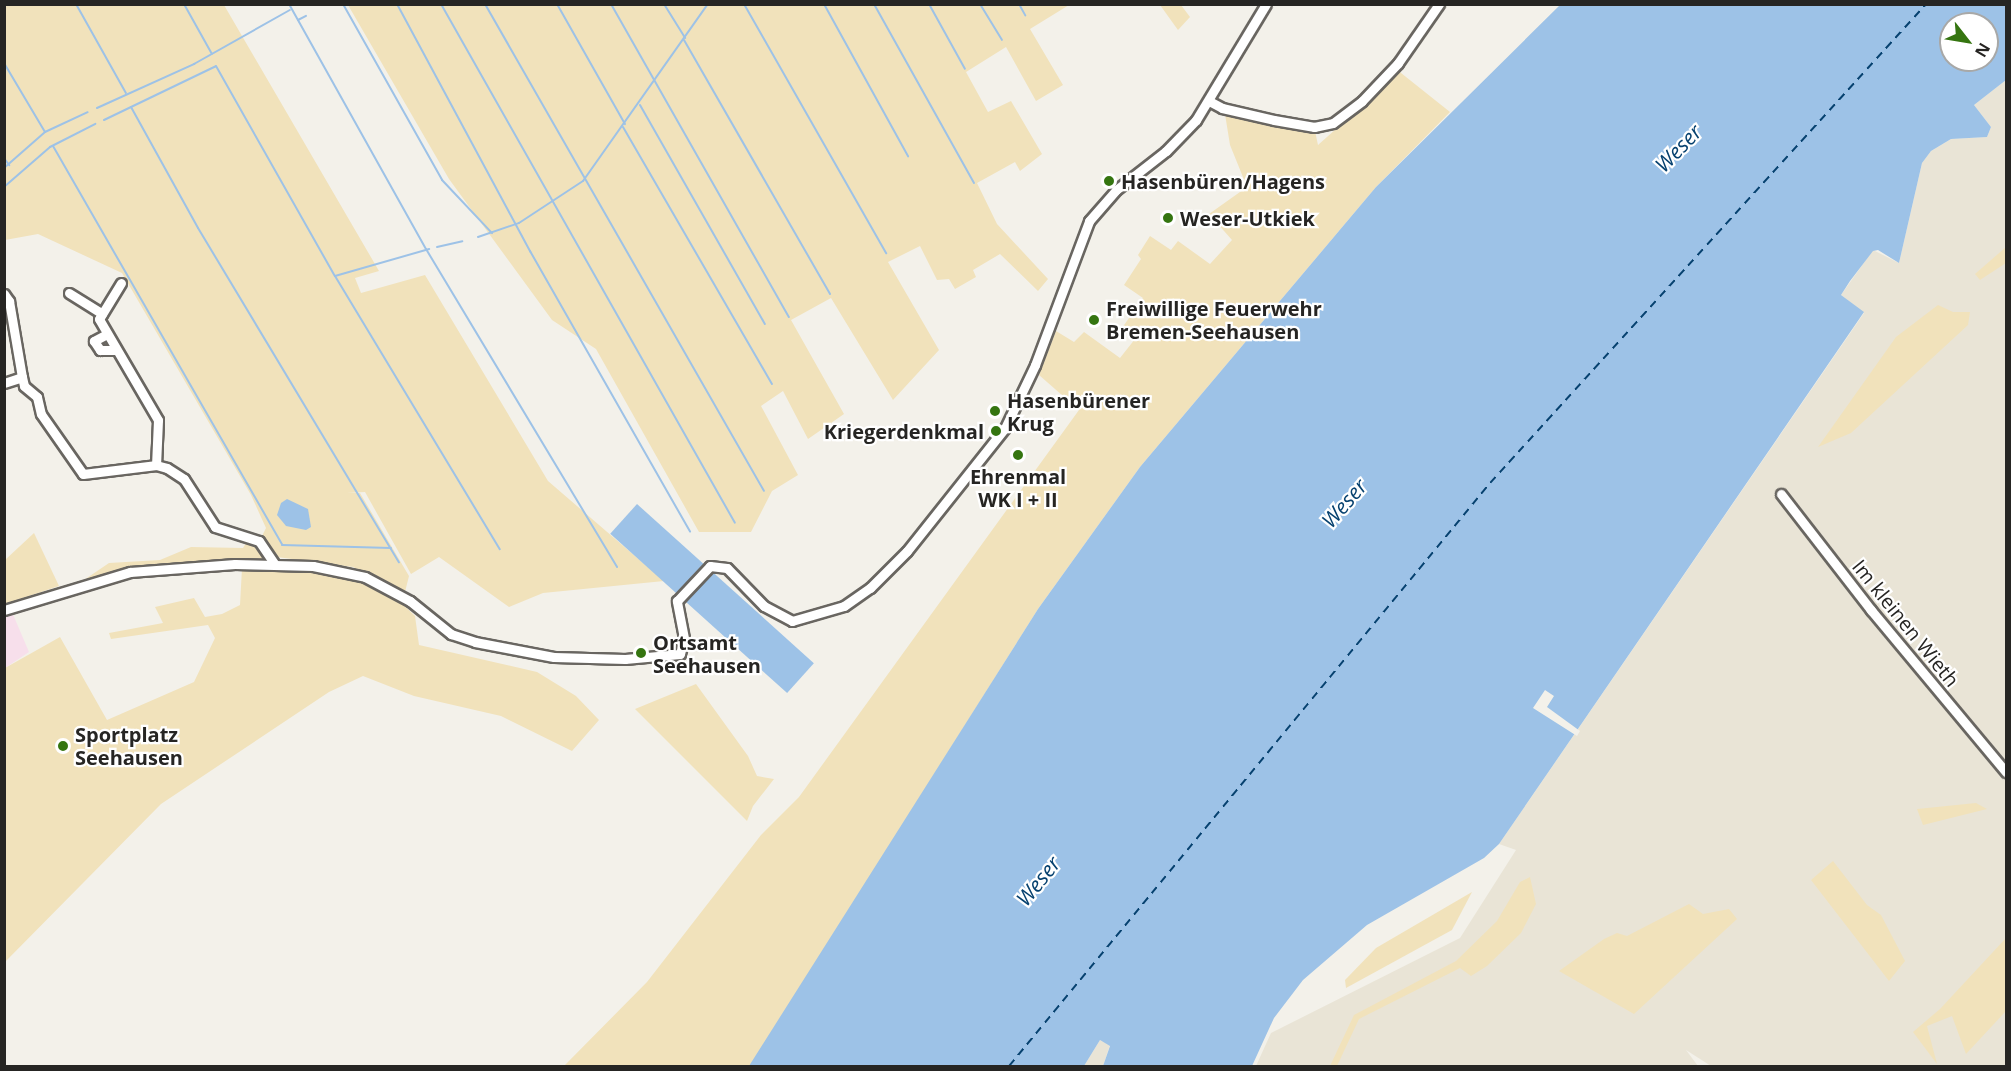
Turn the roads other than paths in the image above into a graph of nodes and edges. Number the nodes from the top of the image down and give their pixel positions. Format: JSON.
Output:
{"nodes":[{"id":1,"x":1266,"y":4,"type":"edge"},
{"id":2,"x":1439,"y":4,"type":"edge"},
{"id":3,"x":1209,"y":101,"type":"junction"},
{"id":4,"x":121,"y":283,"type":"dead end"},
{"id":5,"x":69,"y":293,"type":"dead end"},
{"id":6,"x":4,"y":294,"type":"edge"},
{"id":7,"x":102,"y":314,"type":"junction"},
{"id":8,"x":107,"y":334,"type":"junction"},
{"id":9,"x":116,"y":350,"type":"junction"},
{"id":10,"x":22,"y":377,"type":"junction"},
{"id":11,"x":4,"y":383,"type":"edge"},
{"id":12,"x":156,"y":465,"type":"junction"},
{"id":13,"x":1781,"y":494,"type":"dead end"},
{"id":14,"x":275,"y":565,"type":"junction"},
{"id":15,"x":4,"y":610,"type":"edge"},
{"id":16,"x":2007,"y":772,"type":"edge"}],
"edges":[{"from":1,"to":3,"type":"street"},
{"from":2,"to":3,"type":"street"},
{"from":3,"to":14,"type":"street"},
{"from":4,"to":7,"type":"street"},
{"from":5,"to":7,"type":"street"},
{"from":6,"to":10,"type":"street"},
{"from":7,"to":8,"type":"street"},
{"from":8,"to":9,"type":"street"},
{"from":8,"to":9,"type":"street"},
{"from":9,"to":12,"type":"street"},
{"from":10,"to":11,"type":"street"},
{"from":10,"to":12,"type":"street"},
{"from":12,"to":14,"type":"street"},
{"from":13,"to":16,"type":"street","name":"Im kleinen Wieth"},
{"from":14,"to":15,"type":"street"}]}
